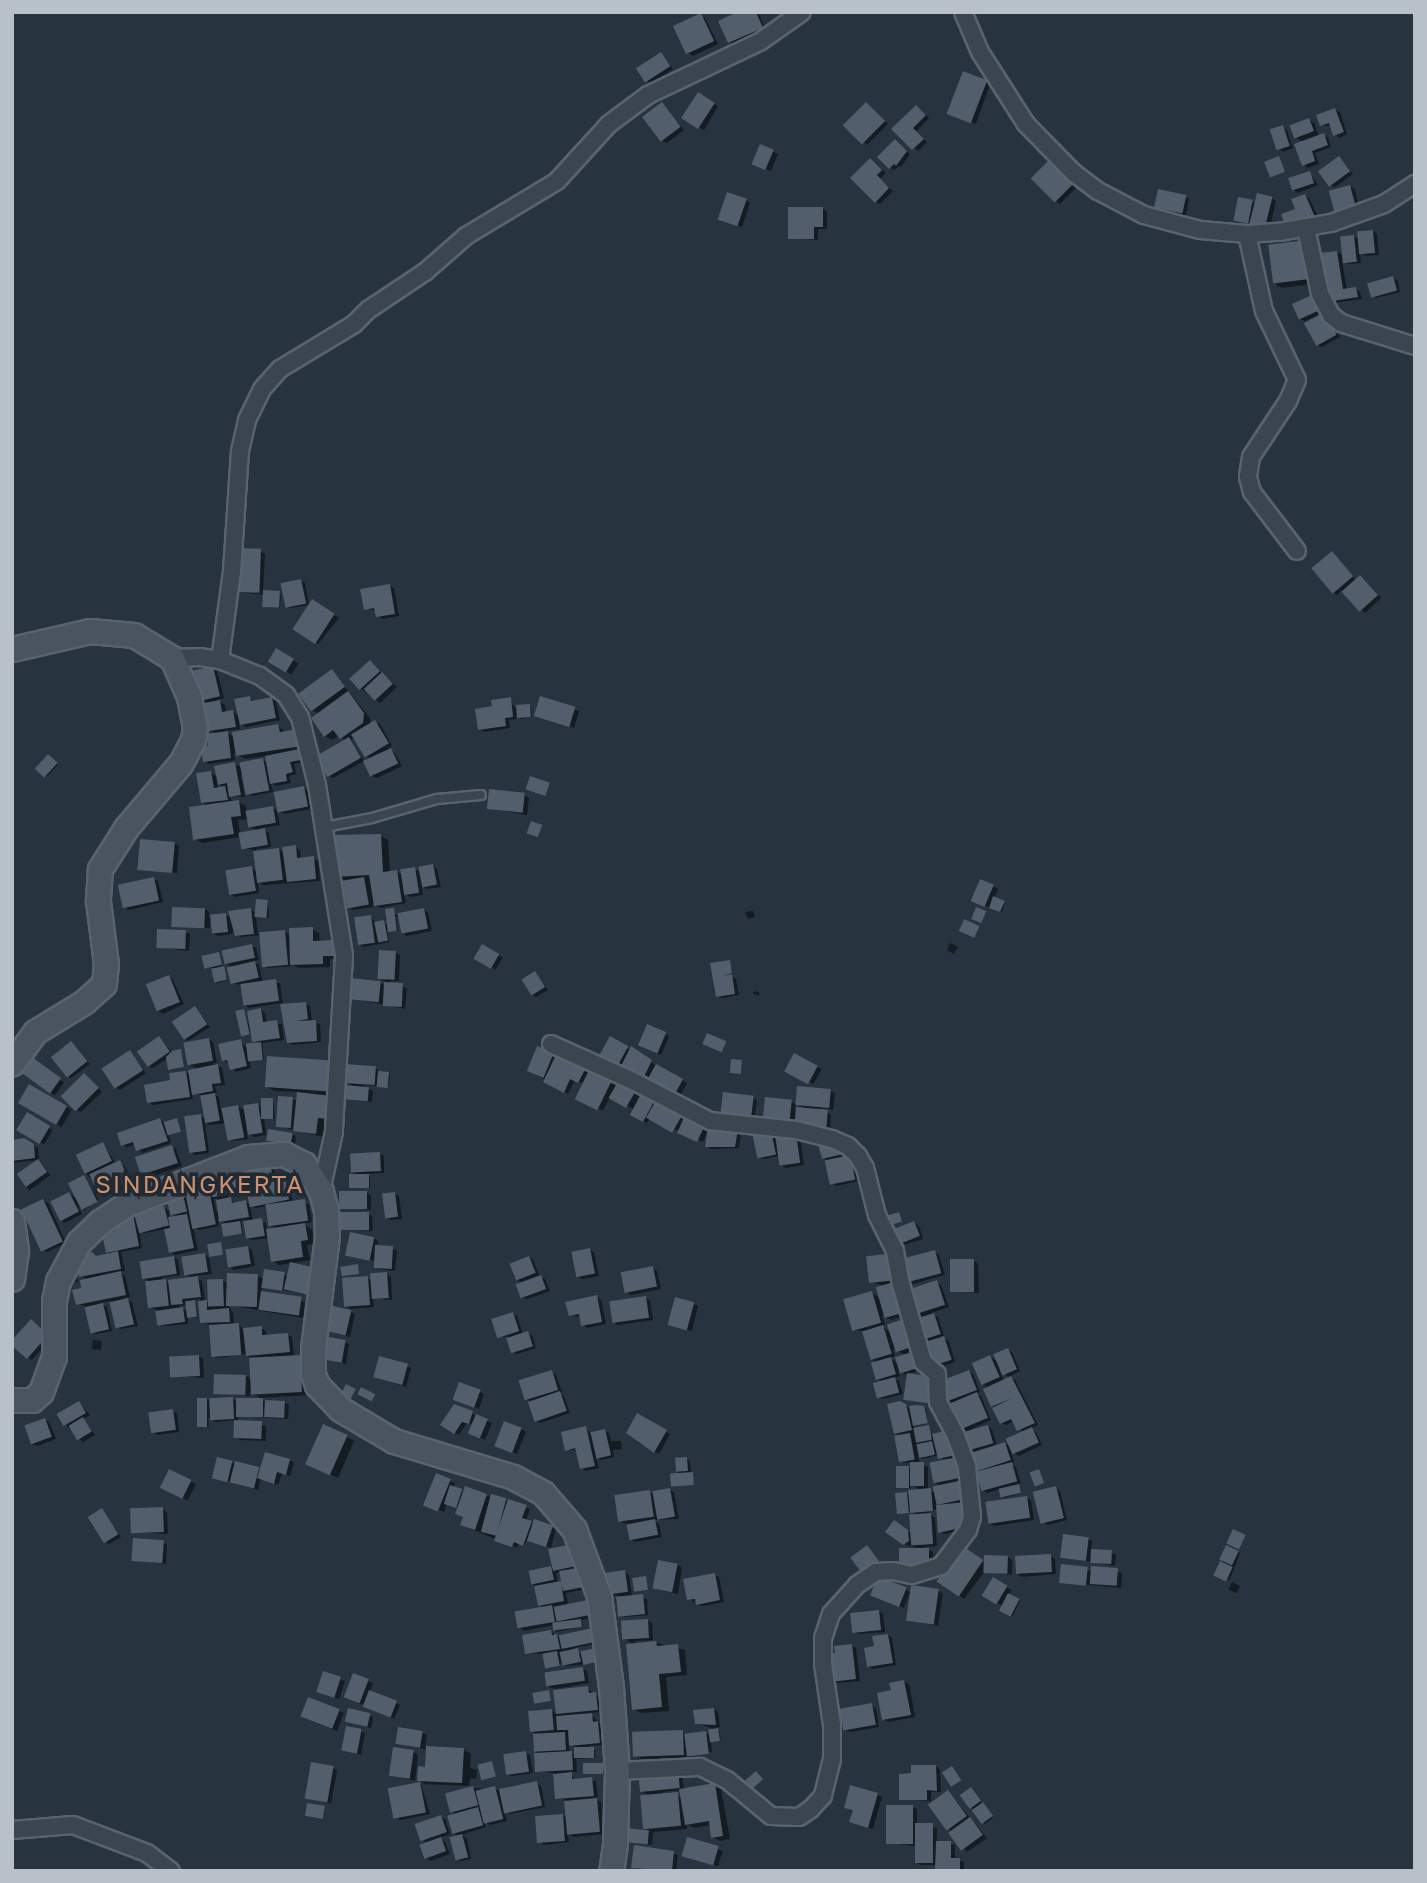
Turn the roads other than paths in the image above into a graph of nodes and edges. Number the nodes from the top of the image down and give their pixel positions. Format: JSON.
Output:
{"nodes":[{"id":1,"x":802,"y":12,"type":"edge"},
{"id":2,"x":963,"y":12,"type":"edge"},
{"id":3,"x":1415,"y":184,"type":"edge"},
{"id":4,"x":1306,"y":228,"type":"junction"},
{"id":5,"x":1247,"y":234,"type":"junction"},
{"id":6,"x":1415,"y":346,"type":"edge"},
{"id":7,"x":1297,"y":551,"type":"dead end"},
{"id":8,"x":12,"y":649,"type":"edge"},
{"id":9,"x":172,"y":658,"type":"junction"},
{"id":10,"x":220,"y":660,"type":"junction"},
{"id":11,"x":481,"y":795,"type":"dead end"},
{"id":12,"x":325,"y":827,"type":"junction"},
{"id":13,"x":551,"y":1044,"type":"dead end"},
{"id":14,"x":12,"y":1064,"type":"edge"},
{"id":15,"x":321,"y":1191,"type":"junction"},
{"id":16,"x":12,"y":1221,"type":"edge"},
{"id":17,"x":12,"y":1279,"type":"edge"},
{"id":18,"x":12,"y":1401,"type":"edge"},
{"id":19,"x":617,"y":1771,"type":"junction"},
{"id":20,"x":12,"y":1830,"type":"edge"},
{"id":21,"x":171,"y":1871,"type":"edge"},
{"id":22,"x":611,"y":1871,"type":"edge"}],
"edges":[{"from":1,"to":10,"type":"street"},
{"from":2,"to":5,"type":"street"},
{"from":3,"to":4,"type":"street"},
{"from":4,"to":5,"type":"street"},
{"from":4,"to":6,"type":"street"},
{"from":5,"to":7,"type":"street"},
{"from":8,"to":9,"type":"main road"},
{"from":9,"to":10,"type":"street"},
{"from":9,"to":14,"type":"main road"},
{"from":10,"to":12,"type":"street"},
{"from":11,"to":12,"type":"lane"},
{"from":12,"to":15,"type":"street"},
{"from":13,"to":19,"type":"street"},
{"from":15,"to":18,"type":"main road"},
{"from":15,"to":19,"type":"main road"},
{"from":16,"to":17,"type":"main road"},
{"from":19,"to":22,"type":"main road"},
{"from":20,"to":21,"type":"street"}]}
